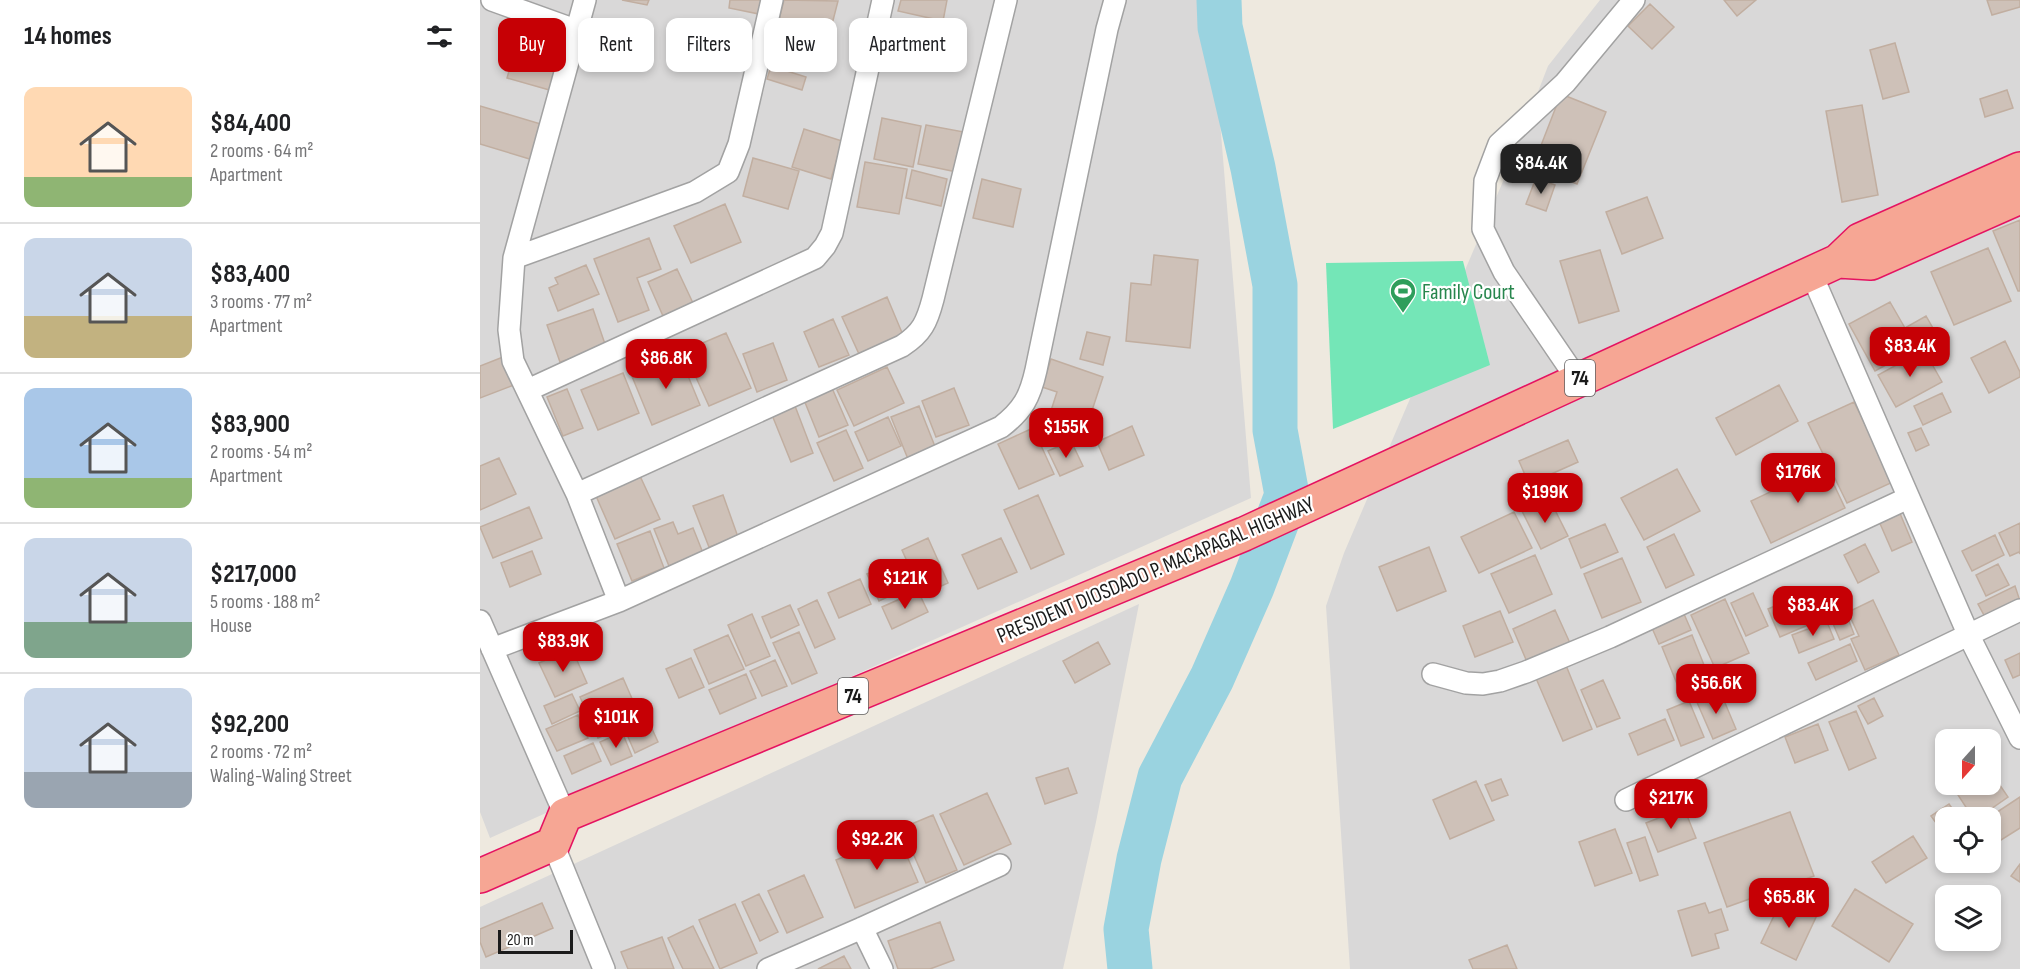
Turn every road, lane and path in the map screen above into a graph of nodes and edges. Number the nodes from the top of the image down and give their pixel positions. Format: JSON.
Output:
{"nodes":[{"id":1,"x":492,"y":0,"type":"edge"},
{"id":2,"x":585,"y":0,"type":"edge"},
{"id":3,"x":772,"y":0,"type":"edge"},
{"id":4,"x":883,"y":0,"type":"edge"},
{"id":5,"x":1006,"y":0,"type":"edge"},
{"id":6,"x":1115,"y":0,"type":"edge"},
{"id":7,"x":1634,"y":0,"type":"edge"},
{"id":8,"x":581,"y":18,"type":"edge"},
{"id":9,"x":578,"y":31,"type":"joint"},
{"id":10,"x":2020,"y":169,"type":"edge"},
{"id":11,"x":2020,"y":197,"type":"edge"},
{"id":12,"x":514,"y":258,"type":"junction"},
{"id":13,"x":1825,"y":267,"type":"junction"},
{"id":14,"x":1577,"y":380,"type":"junction"},
{"id":15,"x":528,"y":390,"type":"junction"},
{"id":16,"x":577,"y":494,"type":"junction"},
{"id":17,"x":1908,"y":498,"type":"junction"},
{"id":18,"x":620,"y":601,"type":"junction"},
{"id":19,"x":2020,"y":610,"type":"edge"},
{"id":20,"x":480,"y":621,"type":"edge"},
{"id":21,"x":1969,"y":636,"type":"junction"},
{"id":22,"x":492,"y":649,"type":"junction"},
{"id":23,"x":1433,"y":674,"type":"dead end"},
{"id":24,"x":2020,"y":738,"type":"edge"},
{"id":25,"x":1626,"y":800,"type":"dead end"},
{"id":26,"x":559,"y":830,"type":"junction"},
{"id":27,"x":1000,"y":865,"type":"dead end"},
{"id":28,"x":480,"y":876,"type":"edge"},
{"id":29,"x":862,"y":928,"type":"junction"},
{"id":30,"x":604,"y":969,"type":"edge"},
{"id":31,"x":768,"y":969,"type":"edge"},
{"id":32,"x":882,"y":969,"type":"edge"}],
"edges":[{"from":1,"to":9,"type":"street"},
{"from":2,"to":8,"type":"street"},
{"from":3,"to":12,"type":"street"},
{"from":4,"to":15,"type":"street"},
{"from":5,"to":16,"type":"street"},
{"from":6,"to":18,"type":"street"},
{"from":7,"to":14,"type":"street"},
{"from":9,"to":12,"type":"street"},
{"from":10,"to":13,"type":"highway","name":"PRESIDENT DIOSDADO P. MACAPAGAL HIGHWAY","number":"74"},
{"from":11,"to":13,"type":"highway","name":"PRESIDENT DIOSDADO P. MACAPAGAL HIGHWAY","number":"74"},
{"from":12,"to":15,"type":"street"},
{"from":13,"to":14,"type":"highway","name":"PRESIDENT DIOSDADO P. MACAPAGAL HIGHWAY","number":"74"},
{"from":13,"to":17,"type":"street"},
{"from":14,"to":26,"type":"highway","name":"PRESIDENT DIOSDADO P. MACAPAGAL HIGHWAY","number":"74"},
{"from":15,"to":16,"type":"street"},
{"from":16,"to":18,"type":"street"},
{"from":17,"to":21,"type":"street"},
{"from":17,"to":23,"type":"street"},
{"from":18,"to":22,"type":"street"},
{"from":19,"to":21,"type":"street"},
{"from":20,"to":22,"type":"street"},
{"from":21,"to":24,"type":"street"},
{"from":21,"to":25,"type":"street"},
{"from":22,"to":26,"type":"street"},
{"from":26,"to":28,"type":"highway","name":"PRESIDENT DIOSDADO P. MACAPAGAL HIGHWAY","number":"74"},
{"from":26,"to":30,"type":"street"},
{"from":27,"to":29,"type":"street"},
{"from":29,"to":31,"type":"street"},
{"from":29,"to":32,"type":"street"}]}
